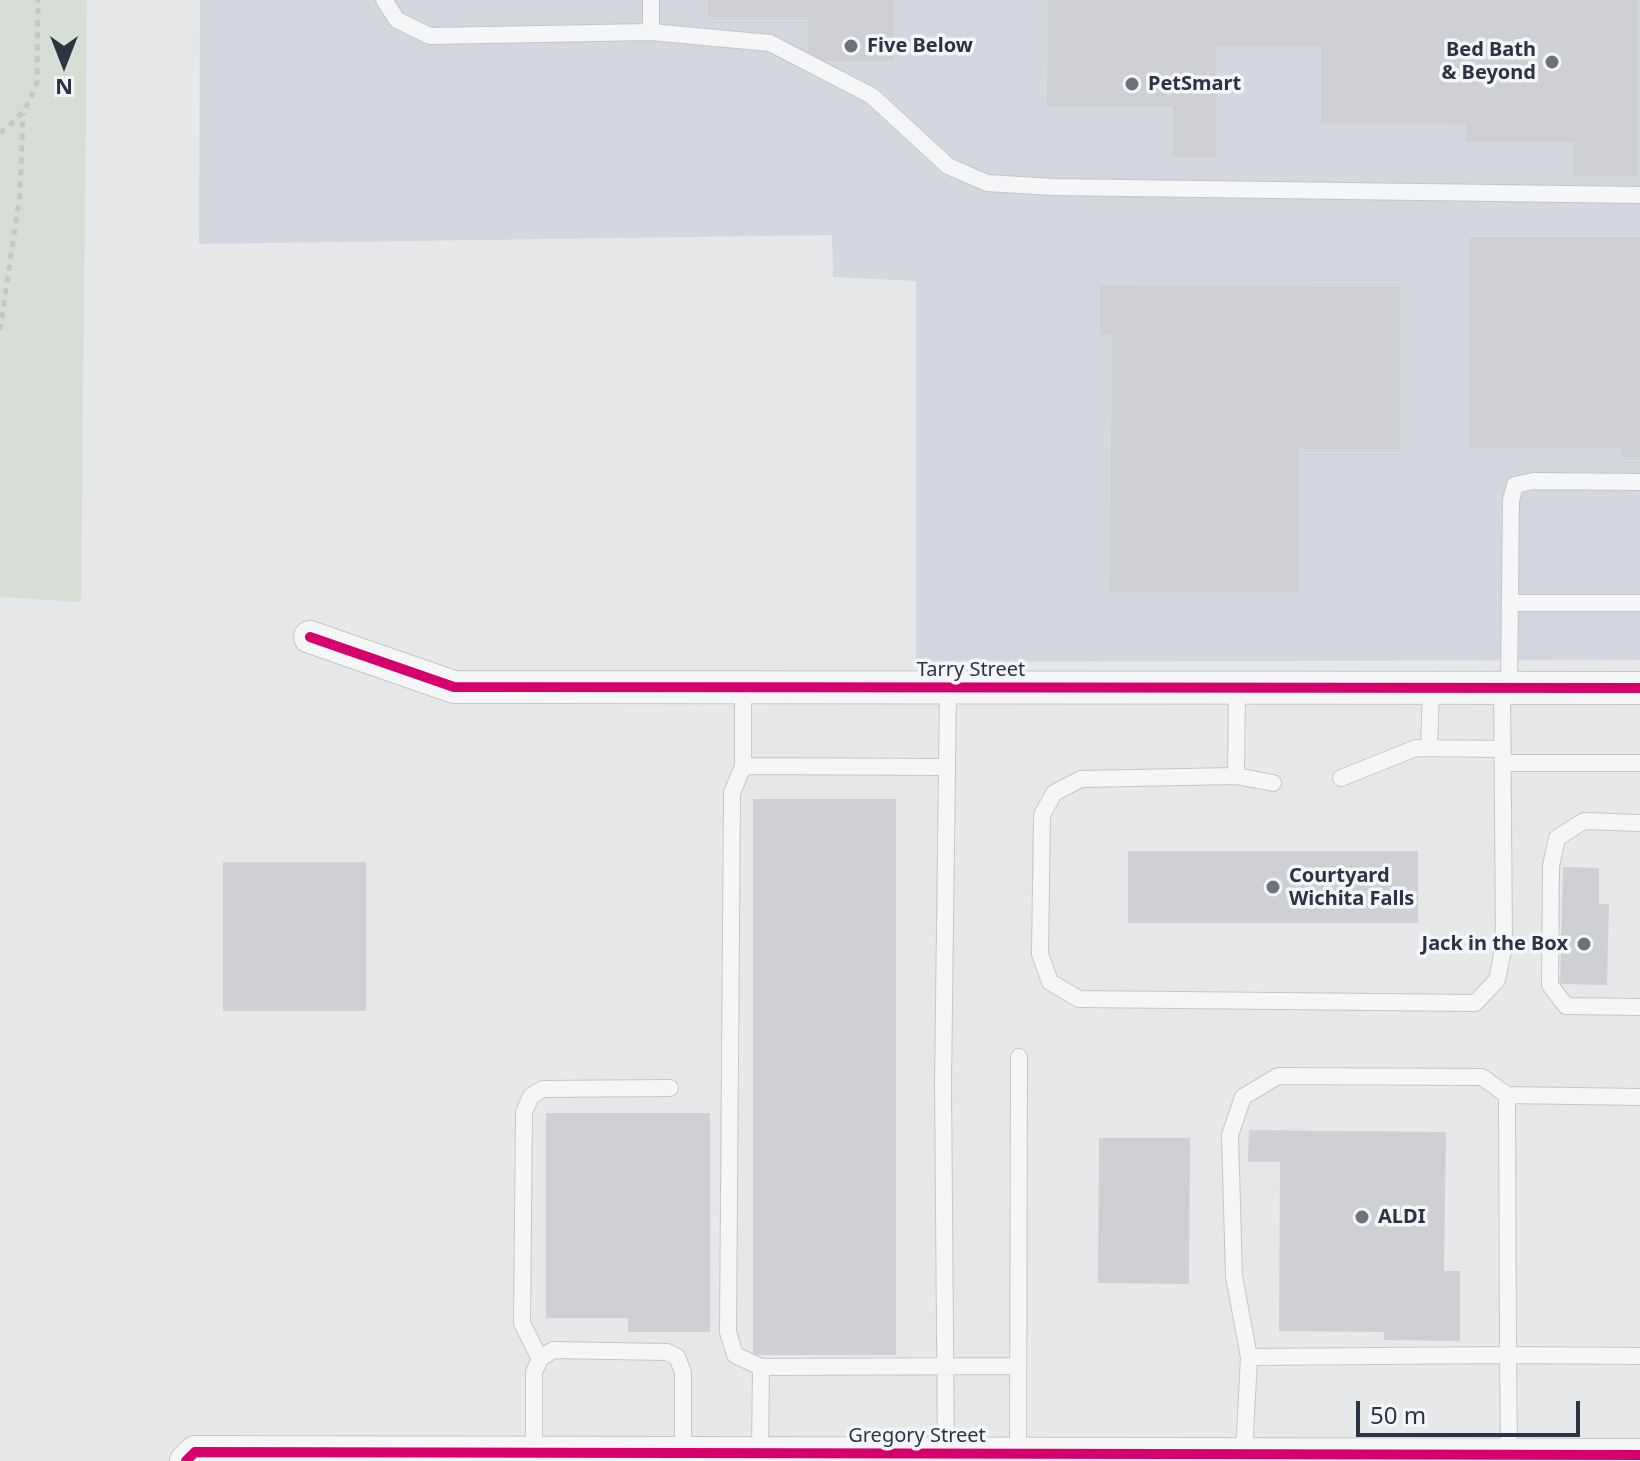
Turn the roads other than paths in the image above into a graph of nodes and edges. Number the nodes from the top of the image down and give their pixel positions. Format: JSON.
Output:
{"nodes":[{"id":1,"x":384,"y":0,"type":"edge"},
{"id":2,"x":651,"y":0,"type":"edge"},
{"id":3,"x":651,"y":32,"type":"junction"},
{"id":4,"x":1640,"y":195,"type":"edge"},
{"id":5,"x":1640,"y":482,"type":"edge"},
{"id":6,"x":1510,"y":603,"type":"junction"},
{"id":7,"x":1640,"y":603,"type":"edge"},
{"id":8,"x":310,"y":637,"type":"dead end"},
{"id":9,"x":743,"y":688,"type":"junction"},
{"id":10,"x":948,"y":688,"type":"junction"},
{"id":11,"x":1237,"y":688,"type":"junction"},
{"id":12,"x":1431,"y":688,"type":"junction"},
{"id":13,"x":1506,"y":688,"type":"junction"},
{"id":14,"x":1640,"y":688,"type":"edge"},
{"id":15,"x":1429,"y":748,"type":"junction"},
{"id":16,"x":1503,"y":756,"type":"junction"},
{"id":17,"x":1640,"y":763,"type":"edge"},
{"id":18,"x":743,"y":766,"type":"junction"},
{"id":19,"x":947,"y":767,"type":"junction"},
{"id":20,"x":1236,"y":776,"type":"junction"},
{"id":21,"x":1341,"y":778,"type":"dead end"},
{"id":22,"x":1273,"y":783,"type":"dead end"},
{"id":23,"x":1640,"y":823,"type":"edge"},
{"id":24,"x":1640,"y":1007,"type":"edge"},
{"id":25,"x":1019,"y":1057,"type":"dead end"},
{"id":26,"x":670,"y":1088,"type":"dead end"},
{"id":27,"x":1507,"y":1095,"type":"junction"},
{"id":28,"x":1640,"y":1097,"type":"edge"},
{"id":29,"x":1508,"y":1355,"type":"junction"},
{"id":30,"x":1640,"y":1356,"type":"edge"},
{"id":31,"x":1249,"y":1357,"type":"junction"},
{"id":32,"x":540,"y":1359,"type":"junction"},
{"id":33,"x":945,"y":1365,"type":"junction"},
{"id":34,"x":1018,"y":1366,"type":"junction"},
{"id":35,"x":761,"y":1367,"type":"junction"},
{"id":36,"x":534,"y":1453,"type":"junction"},
{"id":37,"x":683,"y":1453,"type":"junction"},
{"id":38,"x":760,"y":1453,"type":"junction"},
{"id":39,"x":946,"y":1454,"type":"junction"},
{"id":40,"x":1018,"y":1454,"type":"junction"},
{"id":41,"x":1244,"y":1454,"type":"junction"},
{"id":42,"x":1509,"y":1455,"type":"junction"},
{"id":43,"x":1640,"y":1455,"type":"edge"},
{"id":44,"x":191,"y":1456,"type":"edge"}],
"edges":[{"from":1,"to":3,"type":"lane"},
{"from":2,"to":3,"type":"lane"},
{"from":3,"to":4,"type":"lane"},
{"from":5,"to":6,"type":"lane"},
{"from":6,"to":7,"type":"lane"},
{"from":6,"to":13,"type":"lane"},
{"from":8,"to":9,"type":"street","name":"Tarry Street"},
{"from":9,"to":10,"type":"street","name":"Tarry Street"},
{"from":9,"to":18,"type":"lane"},
{"from":10,"to":11,"type":"street","name":"Tarry Street"},
{"from":10,"to":19,"type":"lane"},
{"from":11,"to":12,"type":"street","name":"Tarry Street"},
{"from":11,"to":20,"type":"lane"},
{"from":12,"to":13,"type":"street","name":"Tarry Street"},
{"from":12,"to":15,"type":"lane"},
{"from":13,"to":14,"type":"street","name":"Tarry Street"},
{"from":13,"to":16,"type":"lane"},
{"from":15,"to":16,"type":"lane"},
{"from":15,"to":21,"type":"lane"},
{"from":16,"to":17,"type":"lane"},
{"from":16,"to":20,"type":"lane"},
{"from":18,"to":19,"type":"lane"},
{"from":18,"to":35,"type":"lane"},
{"from":19,"to":33,"type":"lane"},
{"from":20,"to":22,"type":"lane"},
{"from":23,"to":24,"type":"lane"},
{"from":25,"to":34,"type":"lane"},
{"from":26,"to":32,"type":"lane"},
{"from":27,"to":28,"type":"lane"},
{"from":27,"to":29,"type":"lane"},
{"from":27,"to":31,"type":"lane"},
{"from":29,"to":30,"type":"lane"},
{"from":29,"to":31,"type":"lane"},
{"from":29,"to":42,"type":"lane"},
{"from":31,"to":41,"type":"lane"},
{"from":32,"to":36,"type":"lane"},
{"from":32,"to":37,"type":"lane"},
{"from":33,"to":34,"type":"lane"},
{"from":33,"to":35,"type":"lane"},
{"from":33,"to":39,"type":"lane"},
{"from":34,"to":40,"type":"lane"},
{"from":35,"to":38,"type":"lane"},
{"from":36,"to":37,"type":"street","name":"Gregory Street"},
{"from":36,"to":44,"type":"street","name":"Gregory Street"},
{"from":37,"to":38,"type":"street","name":"Gregory Street"},
{"from":38,"to":39,"type":"street","name":"Gregory Street"},
{"from":39,"to":40,"type":"street","name":"Gregory Street"},
{"from":40,"to":41,"type":"street","name":"Gregory Street"},
{"from":41,"to":42,"type":"street","name":"Gregory Street"},
{"from":42,"to":43,"type":"street","name":"Gregory Street"}]}
